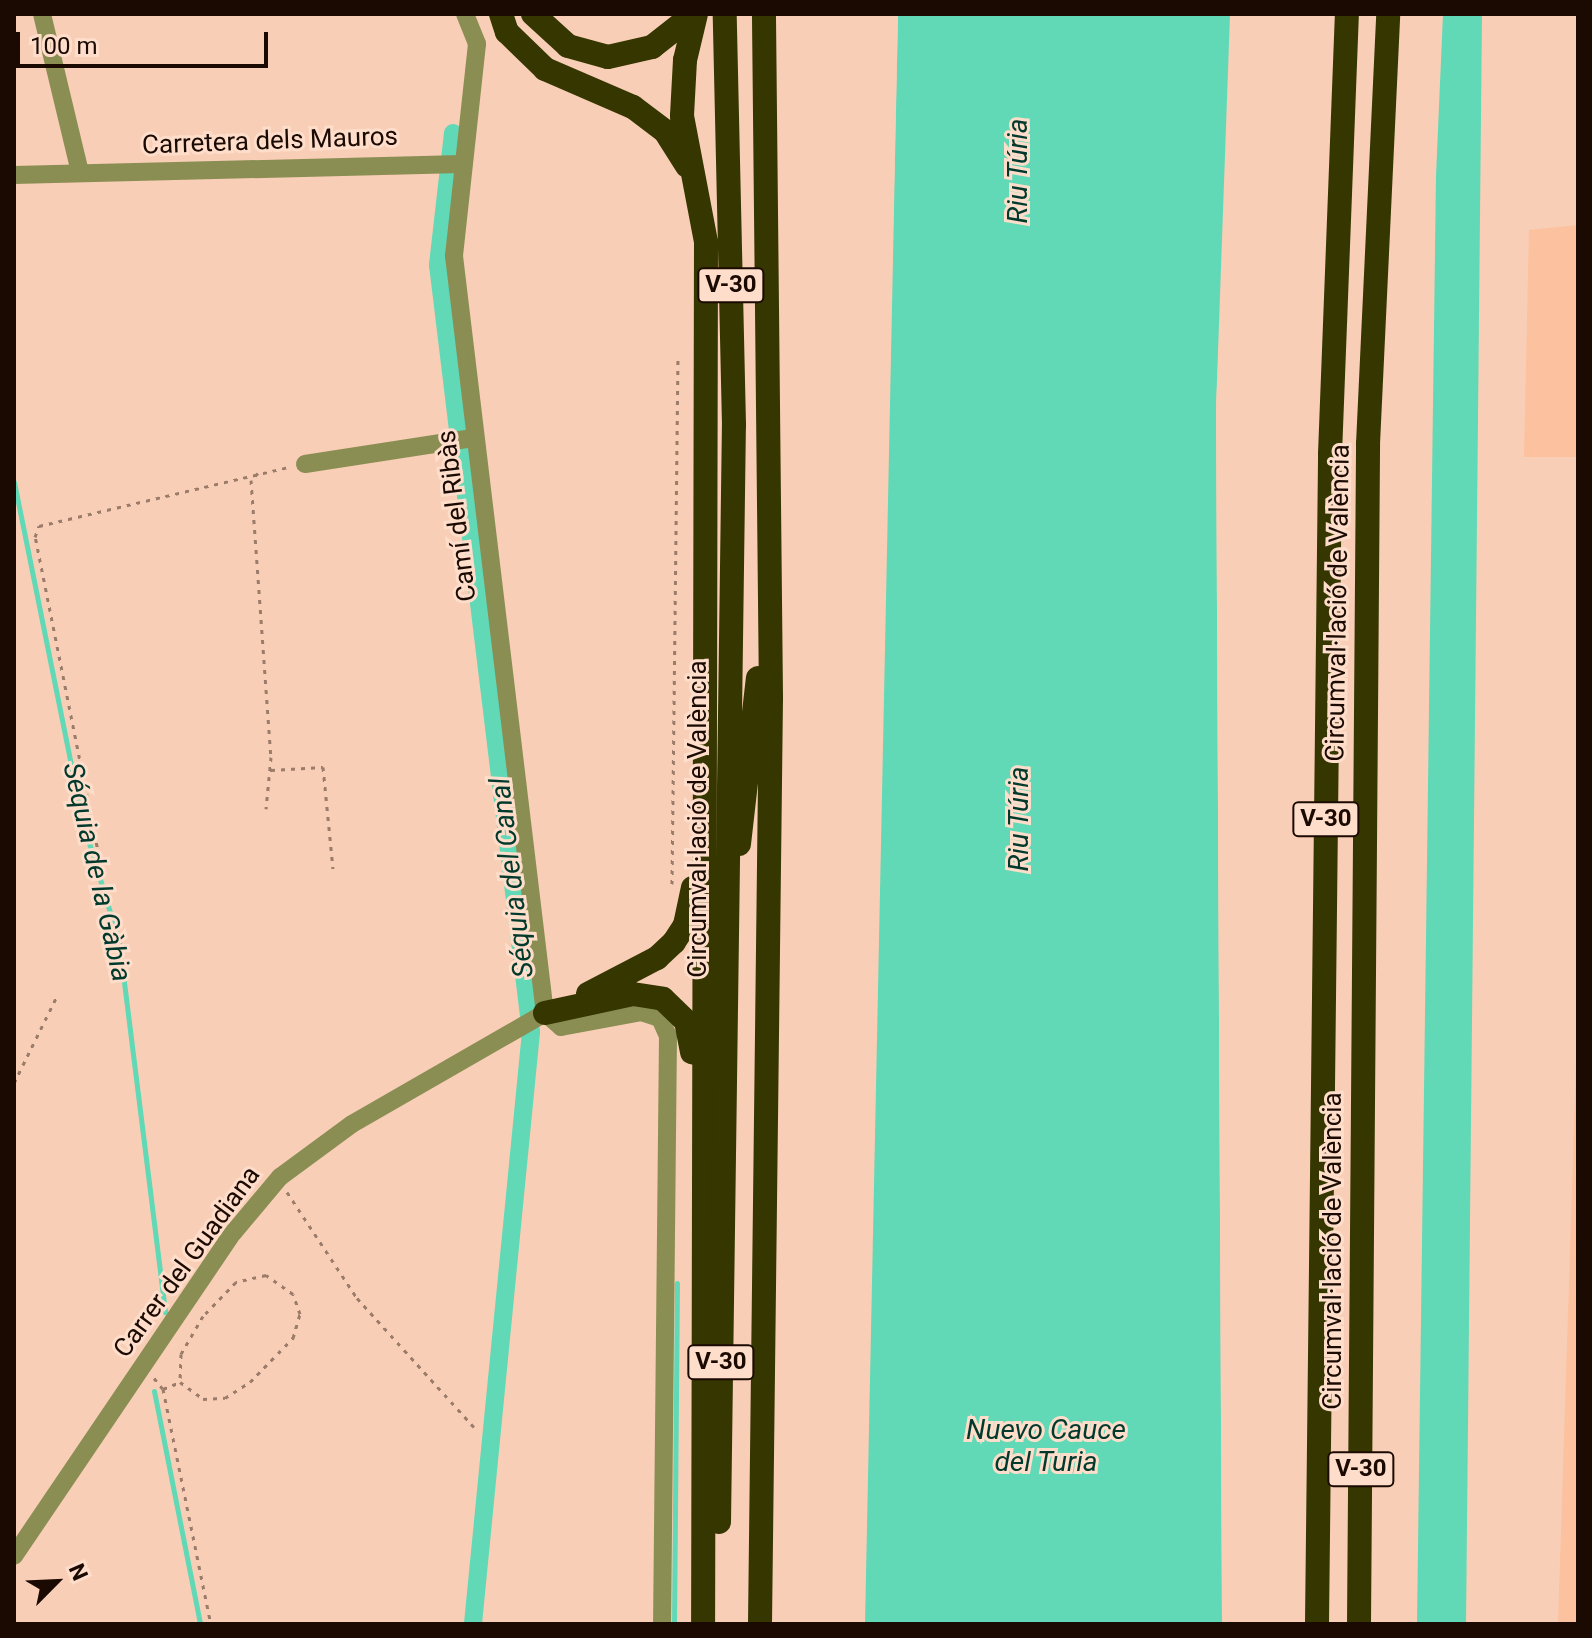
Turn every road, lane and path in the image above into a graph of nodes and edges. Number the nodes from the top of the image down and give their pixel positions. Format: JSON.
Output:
{"nodes":[{"id":1,"x":42,"y":14,"type":"edge"},
{"id":2,"x":465,"y":14,"type":"edge"},
{"id":3,"x":501,"y":14,"type":"edge"},
{"id":4,"x":533,"y":14,"type":"edge"},
{"id":5,"x":695,"y":14,"type":"edge"},
{"id":6,"x":725,"y":14,"type":"edge"},
{"id":7,"x":764,"y":14,"type":"edge"},
{"id":8,"x":1347,"y":14,"type":"edge"},
{"id":9,"x":1388,"y":14,"type":"edge"},
{"id":10,"x":462,"y":164,"type":"junction"},
{"id":11,"x":80,"y":172,"type":"junction"},
{"id":12,"x":14,"y":175,"type":"edge"},
{"id":13,"x":697,"y":182,"type":"junction"},
{"id":14,"x":678,"y":357,"type":"dead end"},
{"id":15,"x":473,"y":438,"type":"junction"},
{"id":16,"x":305,"y":464,"type":"joint"},
{"id":17,"x":258,"y":473,"type":"junction"},
{"id":18,"x":768,"y":544,"type":"junction"},
{"id":19,"x":703,"y":714,"type":"junction"},
{"id":20,"x":270,"y":770,"type":"junction"},
{"id":21,"x":266,"y":809,"type":"dead end"},
{"id":22,"x":101,"y":866,"type":"dead end"},
{"id":23,"x":333,"y":869,"type":"dead end"},
{"id":24,"x":672,"y":885,"type":"dead end"},
{"id":25,"x":57,"y":996,"type":"dead end"},
{"id":26,"x":545,"y":1013,"type":"junction"},
{"id":27,"x":14,"y":1083,"type":"edge"},
{"id":28,"x":725,"y":1101,"type":"junction"},
{"id":29,"x":278,"y":1179,"type":"junction"},
{"id":30,"x":1358,"y":1314,"type":"junction"},
{"id":31,"x":144,"y":1365,"type":"junction"},
{"id":32,"x":702,"y":1367,"type":"junction"},
{"id":33,"x":180,"y":1382,"type":"junction"},
{"id":34,"x":163,"y":1389,"type":"junction"},
{"id":35,"x":474,"y":1427,"type":"dead end"},
{"id":36,"x":14,"y":1556,"type":"edge"},
{"id":37,"x":211,"y":1624,"type":"edge"},
{"id":38,"x":662,"y":1624,"type":"edge"},
{"id":39,"x":703,"y":1624,"type":"edge"},
{"id":40,"x":718,"y":1624,"type":"edge"},
{"id":41,"x":760,"y":1624,"type":"edge"},
{"id":42,"x":1317,"y":1624,"type":"edge"},
{"id":43,"x":1343,"y":1624,"type":"edge"},
{"id":44,"x":1359,"y":1624,"type":"edge"}],
"edges":[{"from":1,"to":11,"type":"street"},
{"from":2,"to":10,"type":"street","name":"Camí del Ribàs"},
{"from":3,"to":13,"type":"highway"},
{"from":4,"to":5,"type":"highway"},
{"from":5,"to":13,"type":"highway"},
{"from":6,"to":28,"type":"highway","name":"Circumval·lació de València","number":"V-30"},
{"from":7,"to":18,"type":"highway","number":"V-30"},
{"from":8,"to":42,"type":"highway","name":"Circumval·lació de València","number":"V-30"},
{"from":9,"to":30,"type":"highway","name":"Circumval·lació de València","number":"V-30"},
{"from":10,"to":11,"type":"street","name":"Carretera dels Mauros"},
{"from":10,"to":15,"type":"street","name":"Camí del Ribàs"},
{"from":11,"to":12,"type":"street","name":"Carretera dels Mauros"},
{"from":13,"to":19,"type":"highway"},
{"from":14,"to":24,"type":"path"},
{"from":15,"to":16,"type":"street"},
{"from":15,"to":26,"type":"street","name":"Camí del Ribàs"},
{"from":16,"to":17,"type":"path"},
{"from":17,"to":20,"type":"path"},
{"from":17,"to":22,"type":"path"},
{"from":18,"to":28,"type":"highway"},
{"from":18,"to":41,"type":"highway","number":"V-30"},
{"from":19,"to":26,"type":"highway"},
{"from":19,"to":32,"type":"highway"},
{"from":20,"to":21,"type":"path"},
{"from":20,"to":23,"type":"path"},
{"from":25,"to":27,"type":"path"},
{"from":26,"to":29,"type":"street","name":"Carrer del Guadiana"},
{"from":26,"to":32,"type":"highway"},
{"from":26,"to":38,"type":"street"},
{"from":28,"to":40,"type":"highway","name":"Circumval·lació de València","number":"V-30"},
{"from":29,"to":31,"type":"street","name":"Carrer del Guadiana"},
{"from":29,"to":35,"type":"path"},
{"from":30,"to":43,"type":"highway"},
{"from":30,"to":44,"type":"highway","name":"Circumval·lació de València","number":"V-30"},
{"from":31,"to":34,"type":"path"},
{"from":31,"to":36,"type":"street","name":"Carrer del Guadiana"},
{"from":32,"to":39,"type":"highway"},
{"from":33,"to":33,"type":"path"},
{"from":33,"to":34,"type":"path"},
{"from":34,"to":37,"type":"path"}]}
